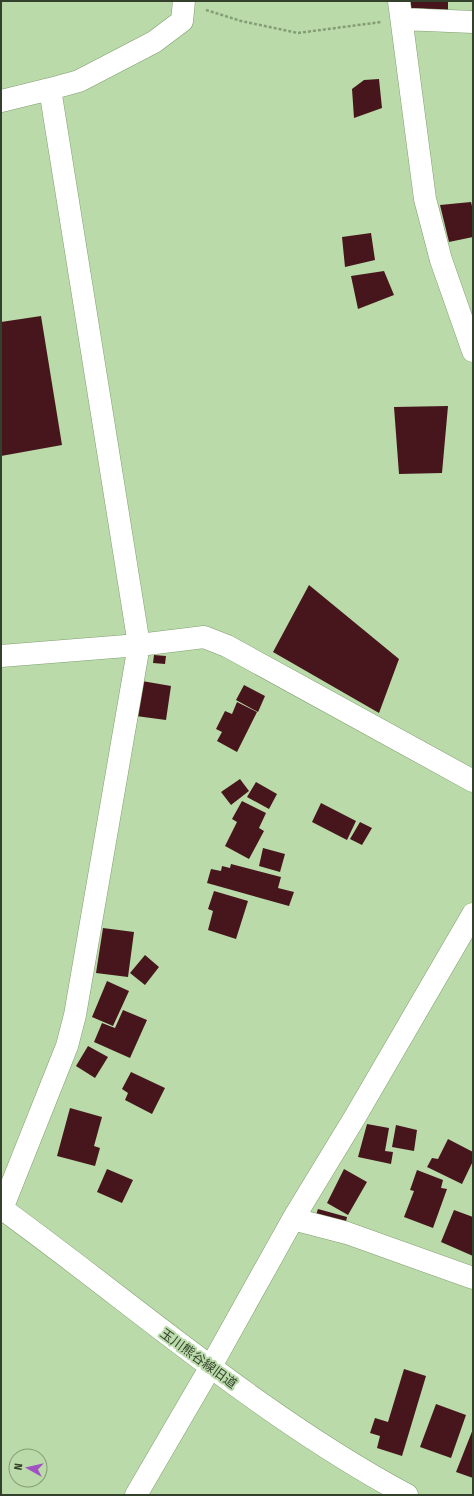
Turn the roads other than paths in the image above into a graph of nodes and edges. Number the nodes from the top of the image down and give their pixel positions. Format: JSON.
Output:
{"nodes":[{"id":1,"x":184,"y":2,"type":"edge"},
{"id":2,"x":400,"y":10,"type":"edge"},
{"id":3,"x":473,"y":22,"type":"edge"},
{"id":4,"x":50,"y":89,"type":"junction"},
{"id":5,"x":1,"y":101,"type":"edge"},
{"id":6,"x":473,"y":351,"type":"edge"},
{"id":7,"x":138,"y":644,"type":"junction"},
{"id":8,"x":1,"y":656,"type":"edge"},
{"id":9,"x":473,"y":781,"type":"edge"},
{"id":10,"x":473,"y":914,"type":"edge"},
{"id":11,"x":2,"y":1208,"type":"edge"},
{"id":12,"x":293,"y":1219,"type":"junction"},
{"id":13,"x":473,"y":1278,"type":"edge"},
{"id":14,"x":210,"y":1368,"type":"junction"},
{"id":15,"x":136,"y":1495,"type":"edge"},
{"id":16,"x":406,"y":1495,"type":"edge"}],
"edges":[{"from":1,"to":4,"type":"street"},
{"from":2,"to":3,"type":"street"},
{"from":2,"to":6,"type":"street"},
{"from":4,"to":5,"type":"street"},
{"from":4,"to":7,"type":"street"},
{"from":7,"to":8,"type":"street"},
{"from":7,"to":9,"type":"street"},
{"from":7,"to":11,"type":"street"},
{"from":10,"to":12,"type":"street"},
{"from":11,"to":14,"type":"street","name":"玉川熊谷線旧道"},
{"from":12,"to":13,"type":"street"},
{"from":12,"to":14,"type":"street"},
{"from":14,"to":15,"type":"street"},
{"from":14,"to":16,"type":"street","name":"玉川熊谷線旧道"}]}
